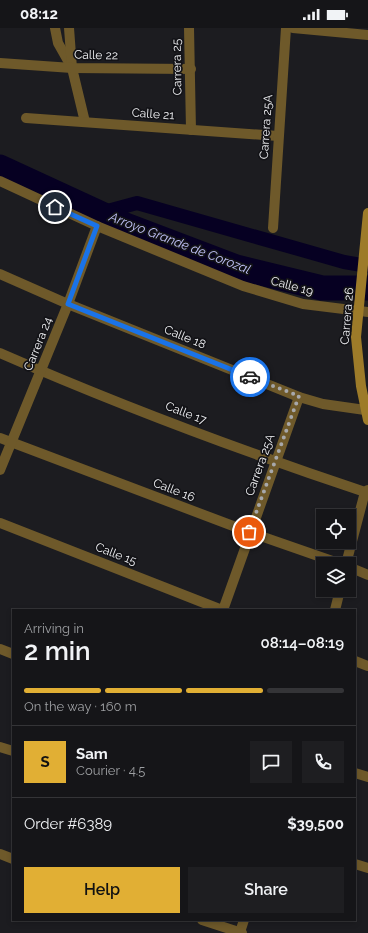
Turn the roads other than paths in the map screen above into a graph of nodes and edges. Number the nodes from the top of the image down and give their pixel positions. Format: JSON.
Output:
{"nodes":[{"id":1,"x":55,"y":28,"type":"edge"},
{"id":2,"x":68,"y":28,"type":"edge"},
{"id":3,"x":189,"y":28,"type":"edge"},
{"id":4,"x":286,"y":28,"type":"edge"},
{"id":5,"x":293,"y":28,"type":"edge"},
{"id":6,"x":368,"y":35,"type":"edge"},
{"id":7,"x":0,"y":63,"type":"edge"},
{"id":8,"x":72,"y":68,"type":"junction"},
{"id":9,"x":191,"y":69,"type":"junction"},
{"id":10,"x":26,"y":118,"type":"dead end"},
{"id":11,"x":85,"y":122,"type":"junction"},
{"id":12,"x":191,"y":130,"type":"junction"},
{"id":13,"x":278,"y":136,"type":"junction"},
{"id":14,"x":0,"y":181,"type":"edge"},
{"id":15,"x":368,"y":213,"type":"edge"},
{"id":16,"x":97,"y":226,"type":"junction"},
{"id":17,"x":273,"y":228,"type":"dead end"},
{"id":18,"x":367,"y":232,"type":"edge"},
{"id":19,"x":0,"y":274,"type":"edge"},
{"id":20,"x":68,"y":304,"type":"junction"},
{"id":21,"x":364,"y":312,"type":"edge"},
{"id":22,"x":0,"y":353,"type":"edge"},
{"id":23,"x":41,"y":371,"type":"junction"},
{"id":24,"x":299,"y":396,"type":"junction"},
{"id":25,"x":365,"y":410,"type":"junction"},
{"id":26,"x":368,"y":420,"type":"edge"},
{"id":27,"x":0,"y":438,"type":"edge"},
{"id":28,"x":11,"y":442,"type":"junction"},
{"id":29,"x":275,"y":462,"type":"junction"},
{"id":30,"x":0,"y":470,"type":"edge"},
{"id":31,"x":366,"y":491,"type":"edge"},
{"id":32,"x":0,"y":523,"type":"edge"},
{"id":33,"x":249,"y":532,"type":"junction"},
{"id":34,"x":321,"y":557,"type":"edge"},
{"id":35,"x":348,"y":557,"type":"edge"},
{"id":36,"x":356,"y":570,"type":"edge"},
{"id":37,"x":368,"y":574,"type":"edge"},
{"id":38,"x":338,"y":597,"type":"edge"},
{"id":39,"x":219,"y":609,"type":"edge"},
{"id":40,"x":222,"y":609,"type":"edge"},
{"id":41,"x":335,"y":609,"type":"edge"},
{"id":42,"x":0,"y":649,"type":"edge"},
{"id":43,"x":12,"y":654,"type":"edge"},
{"id":44,"x":356,"y":661,"type":"edge"},
{"id":45,"x":368,"y":666,"type":"edge"},
{"id":46,"x":0,"y":747,"type":"edge"},
{"id":47,"x":12,"y":751,"type":"edge"},
{"id":48,"x":356,"y":773,"type":"edge"},
{"id":49,"x":368,"y":777,"type":"edge"},
{"id":50,"x":0,"y":854,"type":"edge"},
{"id":51,"x":12,"y":858,"type":"edge"},
{"id":52,"x":356,"y":864,"type":"edge"},
{"id":53,"x":368,"y":868,"type":"edge"},
{"id":54,"x":205,"y":921,"type":"edge"},
{"id":55,"x":244,"y":921,"type":"edge"},
{"id":56,"x":241,"y":933,"type":"edge"}],
"edges":[{"from":1,"to":8,"type":"street"},
{"from":2,"to":8,"type":"street"},
{"from":3,"to":9,"type":"street","name":"Carrera 25"},
{"from":4,"to":13,"type":"street","name":"Carrera 25A"},
{"from":5,"to":6,"type":"street"},
{"from":7,"to":8,"type":"street","name":"Calle 22"},
{"from":8,"to":9,"type":"street","name":"Calle 22"},
{"from":8,"to":11,"type":"street"},
{"from":9,"to":12,"type":"street","name":"Carrera 25"},
{"from":10,"to":11,"type":"street","name":"Calle 21"},
{"from":11,"to":12,"type":"street","name":"Calle 21"},
{"from":12,"to":13,"type":"street","name":"Calle 21"},
{"from":13,"to":17,"type":"street","name":"Carrera 25A"},
{"from":14,"to":16,"type":"street","name":"Calle 19"},
{"from":15,"to":18,"type":"main road","name":"Carrera 26"},
{"from":16,"to":20,"type":"street","name":"Carrera 24"},
{"from":16,"to":21,"type":"street","name":"Calle 19"},
{"from":18,"to":21,"type":"main road","name":"Carrera 26"},
{"from":19,"to":20,"type":"street","name":"Calle 18"},
{"from":20,"to":23,"type":"street","name":"Carrera 24"},
{"from":20,"to":24,"type":"street","name":"Calle 18"},
{"from":21,"to":25,"type":"main road","name":"Carrera 26"},
{"from":22,"to":23,"type":"street","name":"Calle 17"},
{"from":23,"to":28,"type":"street","name":"Carrera 24"},
{"from":23,"to":29,"type":"street","name":"Calle 17"},
{"from":24,"to":25,"type":"street","name":"Calle 18"},
{"from":24,"to":29,"type":"street","name":"Carrera 25A"},
{"from":25,"to":26,"type":"main road","name":"Carrera 26"},
{"from":27,"to":28,"type":"street","name":"Calle 16"},
{"from":28,"to":30,"type":"street","name":"Carrera 24"},
{"from":28,"to":33,"type":"street","name":"Calle 16"},
{"from":29,"to":31,"type":"street","name":"Calle 17"},
{"from":29,"to":33,"type":"street","name":"Carrera 25A"},
{"from":31,"to":35,"type":"street"},
{"from":32,"to":39,"type":"street","name":"Calle 15"},
{"from":33,"to":34,"type":"street","name":"Calle 16"},
{"from":33,"to":40,"type":"street","name":"Carrera 25A"},
{"from":36,"to":37,"type":"street"},
{"from":38,"to":41,"type":"street"},
{"from":42,"to":43,"type":"street"},
{"from":44,"to":45,"type":"street"},
{"from":46,"to":47,"type":"street"},
{"from":48,"to":49,"type":"street"},
{"from":50,"to":51,"type":"street"},
{"from":52,"to":53,"type":"street"},
{"from":54,"to":56,"type":"street"},
{"from":55,"to":56,"type":"street"}]}
